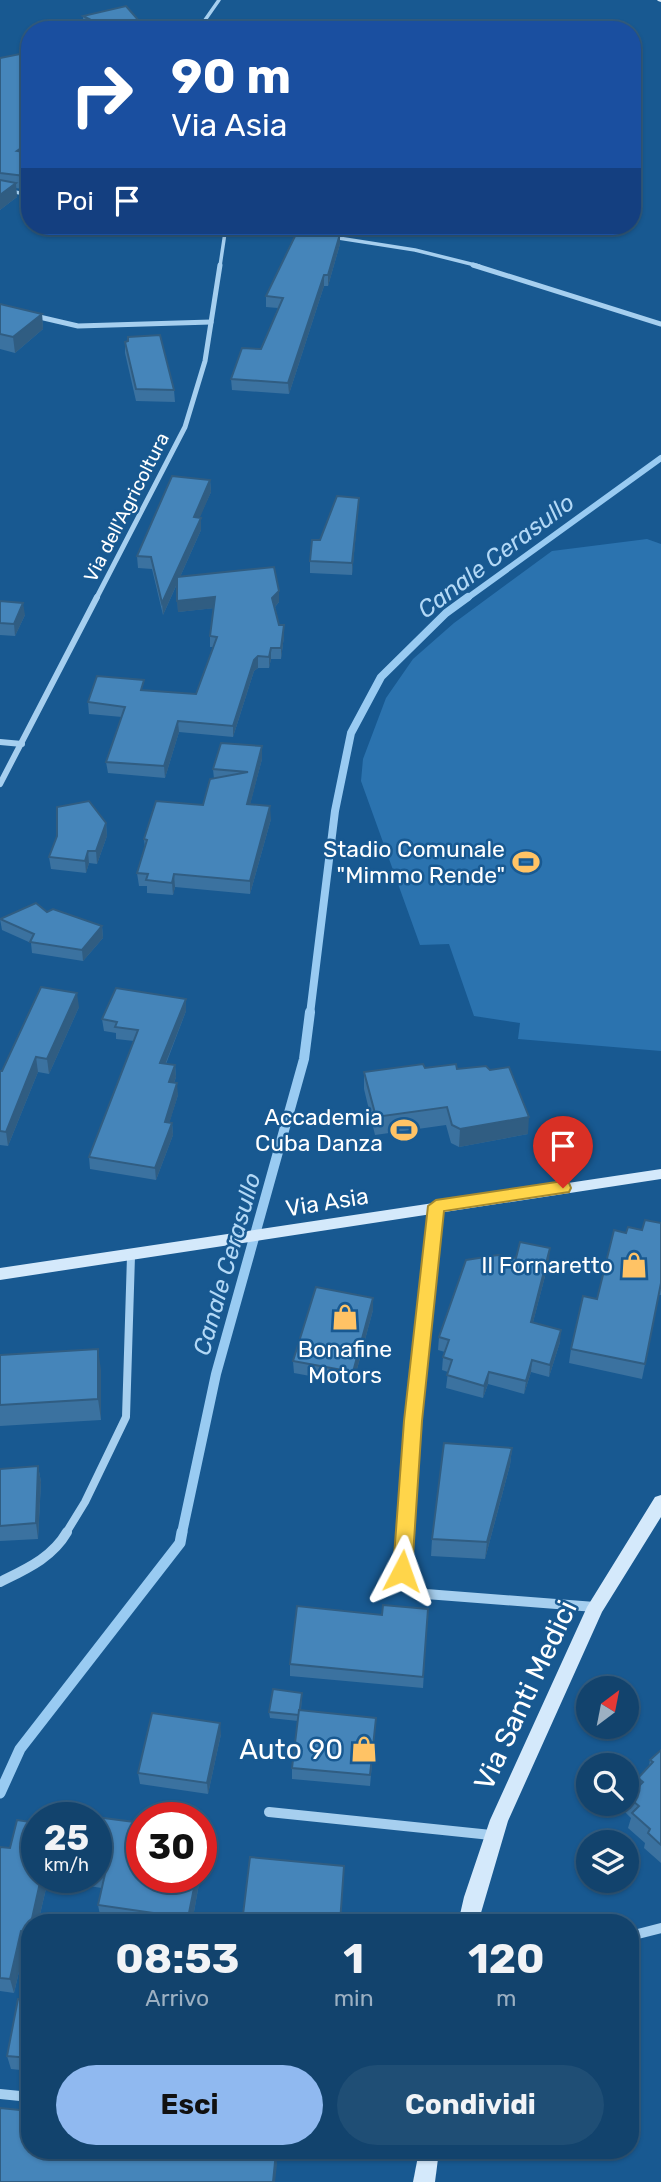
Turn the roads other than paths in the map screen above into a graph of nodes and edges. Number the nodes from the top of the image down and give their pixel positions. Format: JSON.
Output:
{"nodes":[{"id":1,"x":219,"y":0,"type":"edge"},
{"id":2,"x":204,"y":21,"type":"edge"},
{"id":3,"x":0,"y":189,"type":"edge"},
{"id":4,"x":21,"y":193,"type":"edge"},
{"id":5,"x":225,"y":235,"type":"edge"},
{"id":6,"x":323,"y":237,"type":"edge"},
{"id":7,"x":26,"y":314,"type":"edge"},
{"id":8,"x":211,"y":322,"type":"junction"},
{"id":9,"x":661,"y":324,"type":"edge"},
{"id":10,"x":0,"y":742,"type":"edge"},
{"id":11,"x":22,"y":744,"type":"junction"},
{"id":12,"x":0,"y":784,"type":"edge"},
{"id":13,"x":661,"y":1174,"type":"edge"},
{"id":14,"x":436,"y":1206,"type":"junction"},
{"id":15,"x":131,"y":1256,"type":"junction"},
{"id":16,"x":0,"y":1274,"type":"edge"},
{"id":17,"x":661,"y":1502,"type":"edge"},
{"id":18,"x":0,"y":1582,"type":"edge"},
{"id":19,"x":596,"y":1607,"type":"junction"},
{"id":20,"x":269,"y":1812,"type":"dead end"},
{"id":21,"x":494,"y":1836,"type":"junction"},
{"id":22,"x":471,"y":1914,"type":"edge"},
{"id":23,"x":661,"y":1928,"type":"edge"},
{"id":24,"x":639,"y":1934,"type":"edge"},
{"id":25,"x":0,"y":2094,"type":"edge"},
{"id":26,"x":21,"y":2097,"type":"edge"},
{"id":27,"x":428,"y":2159,"type":"edge"},
{"id":28,"x":424,"y":2182,"type":"edge"}],
"edges":[{"from":1,"to":2,"type":"street"},
{"from":3,"to":4,"type":"street"},
{"from":5,"to":8,"type":"street","name":"Via dell'Agricoltura"},
{"from":6,"to":9,"type":"street"},
{"from":7,"to":8,"type":"street"},
{"from":8,"to":11,"type":"street","name":"Via dell'Agricoltura"},
{"from":10,"to":11,"type":"street"},
{"from":11,"to":12,"type":"street","name":"Via dell'Agricoltura"},
{"from":13,"to":14,"type":"street","name":"Via Asia"},
{"from":14,"to":15,"type":"street","name":"Via Asia"},
{"from":14,"to":19,"type":"street"},
{"from":15,"to":16,"type":"street","name":"Via Asia"},
{"from":15,"to":18,"type":"street"},
{"from":17,"to":19,"type":"street","name":"Via Santi Medici"},
{"from":19,"to":21,"type":"street","name":"Via Santi Medici"},
{"from":20,"to":21,"type":"street"},
{"from":21,"to":22,"type":"street","name":"Via Santi Medici"},
{"from":23,"to":24,"type":"street"},
{"from":25,"to":26,"type":"street"},
{"from":27,"to":28,"type":"street"}]}
